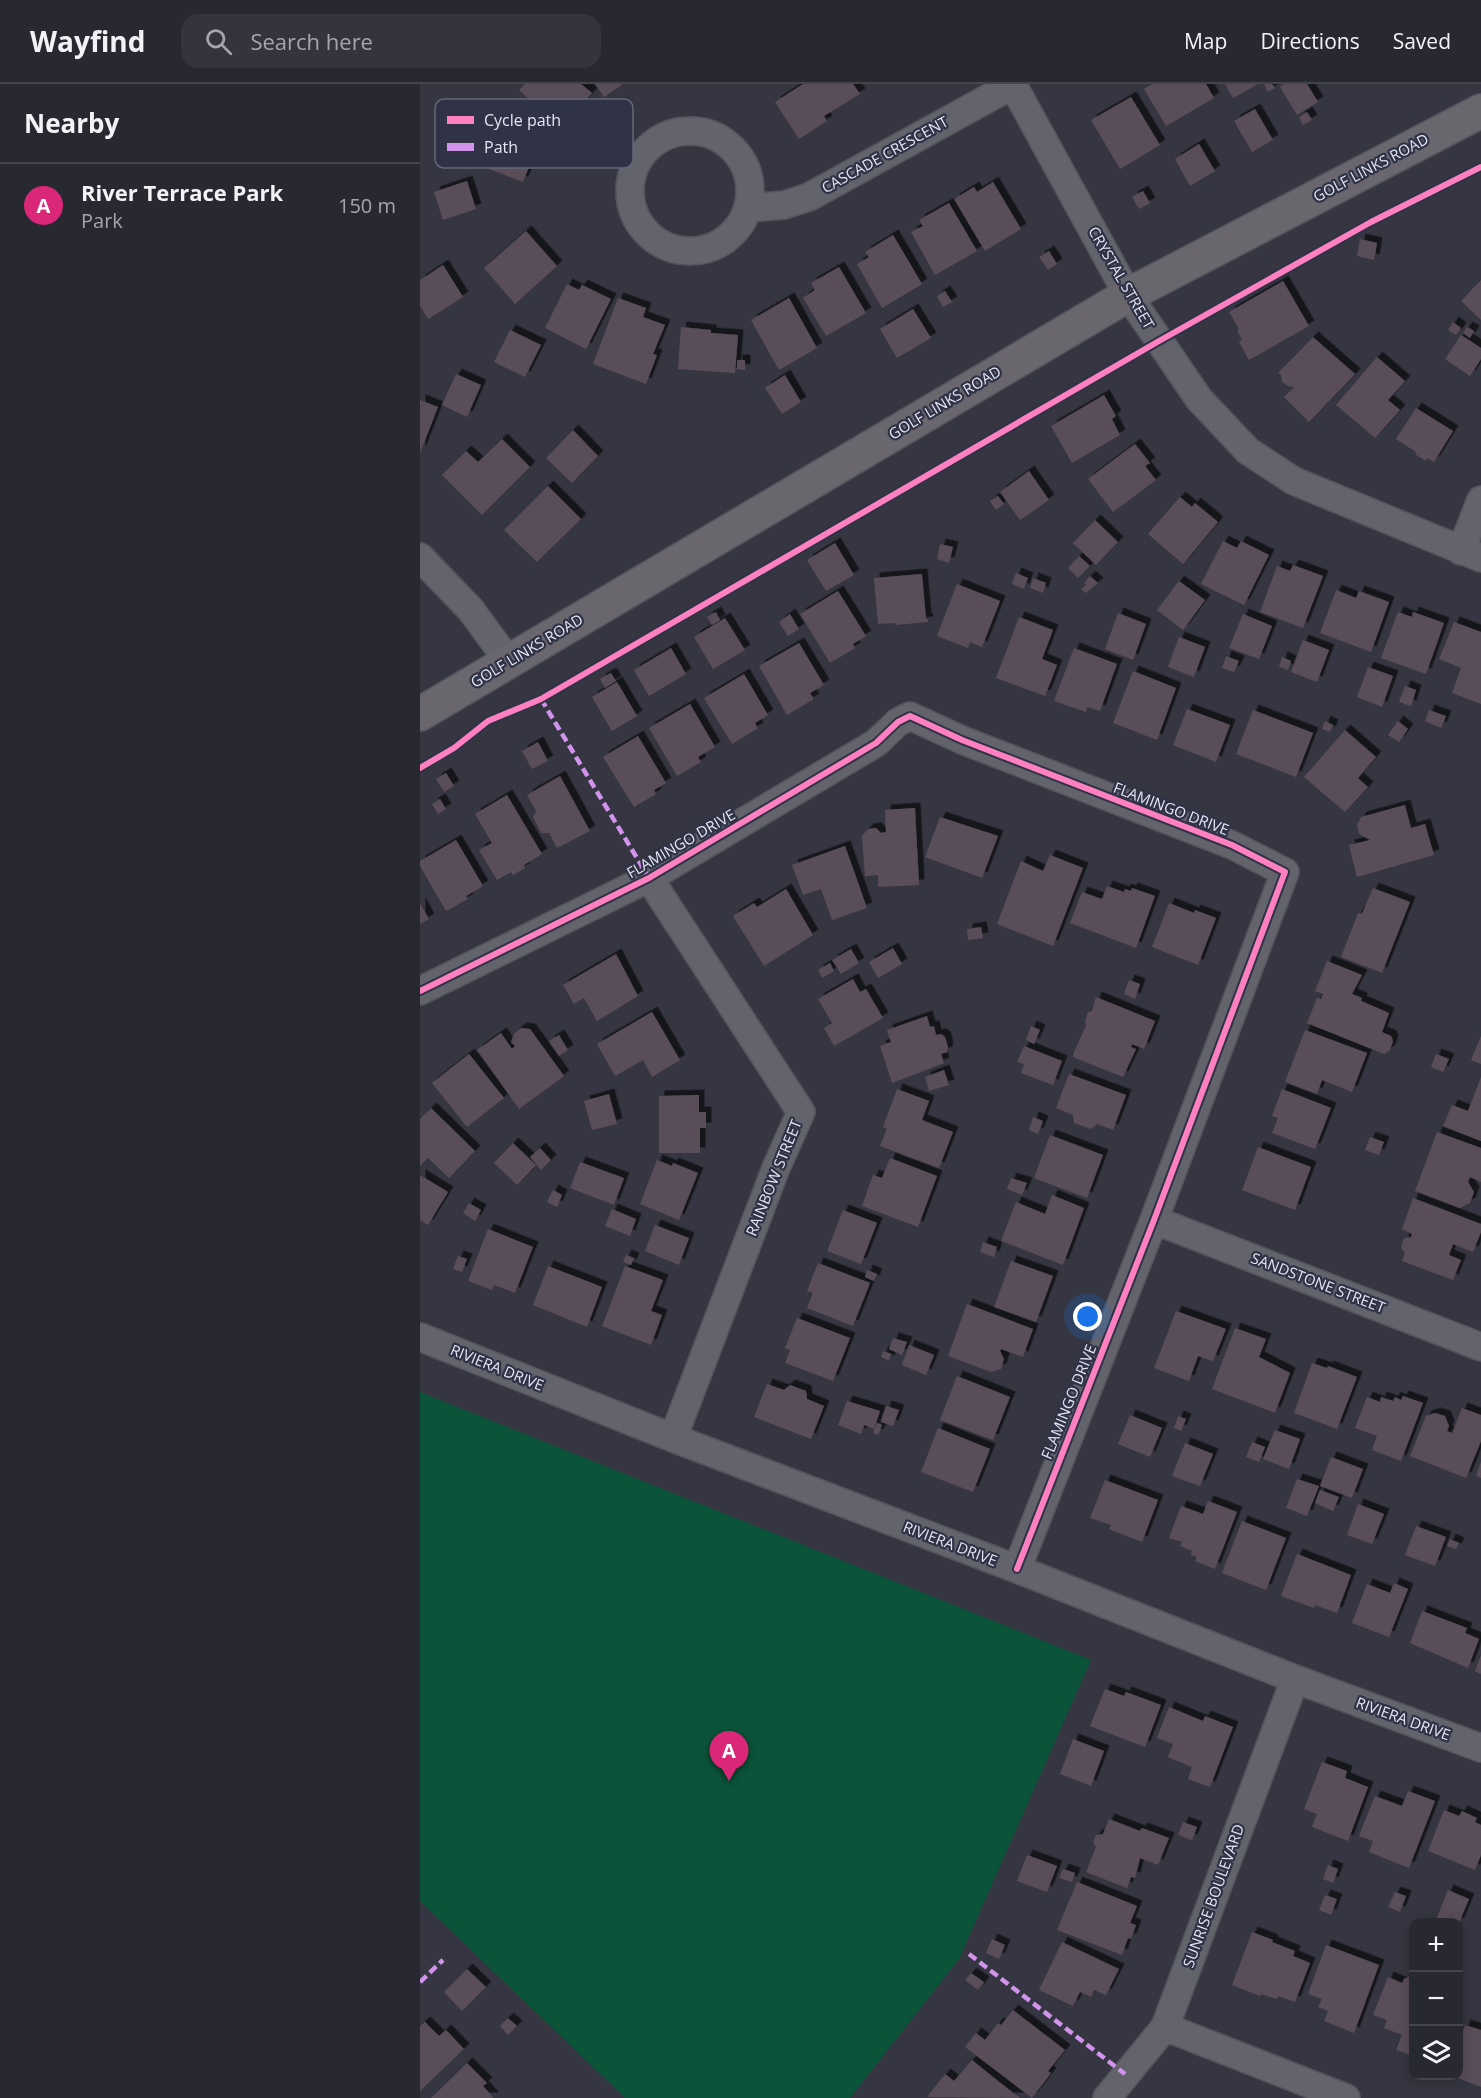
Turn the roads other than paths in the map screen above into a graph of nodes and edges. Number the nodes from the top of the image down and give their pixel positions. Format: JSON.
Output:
{"nodes":[{"id":1,"x":1014,"y":84,"type":"edge"},
{"id":2,"x":1481,"y":111,"type":"edge"},
{"id":3,"x":749,"y":208,"type":"junction"},
{"id":4,"x":1128,"y":295,"type":"junction"},
{"id":5,"x":1481,"y":500,"type":"edge"},
{"id":6,"x":1471,"y":555,"type":"edge"},
{"id":7,"x":420,"y":557,"type":"edge"},
{"id":8,"x":509,"y":662,"type":"junction"},
{"id":9,"x":420,"y":714,"type":"edge"},
{"id":10,"x":649,"y":878,"type":"junction"},
{"id":11,"x":420,"y":991,"type":"edge"},
{"id":12,"x":1154,"y":1220,"type":"junction"},
{"id":13,"x":420,"y":1337,"type":"edge"},
{"id":14,"x":1481,"y":1347,"type":"edge"},
{"id":15,"x":673,"y":1438,"type":"junction"},
{"id":16,"x":1017,"y":1569,"type":"junction"},
{"id":17,"x":1295,"y":1679,"type":"junction"},
{"id":18,"x":1481,"y":1748,"type":"edge"},
{"id":19,"x":1165,"y":2027,"type":"junction"},
{"id":20,"x":1107,"y":2098,"type":"edge"},
{"id":21,"x":1346,"y":2098,"type":"edge"}],
"edges":[{"from":1,"to":3,"type":"street","name":"CASCADE CRESCENT"},
{"from":1,"to":4,"type":"street","name":"CRYSTAL STREET"},
{"from":2,"to":4,"type":"main road","name":"GOLF LINKS ROAD"},
{"from":3,"to":3,"type":"street"},
{"from":4,"to":6,"type":"street","name":"CRYSTAL STREET"},
{"from":4,"to":8,"type":"main road","name":"GOLF LINKS ROAD"},
{"from":5,"to":6,"type":"street"},
{"from":7,"to":8,"type":"street"},
{"from":8,"to":9,"type":"main road","name":"GOLF LINKS ROAD"},
{"from":10,"to":11,"type":"street","name":"FLAMINGO DRIVE"},
{"from":10,"to":12,"type":"street","name":"FLAMINGO DRIVE"},
{"from":10,"to":15,"type":"street","name":"RAINBOW STREET"},
{"from":12,"to":14,"type":"street","name":"SANDSTONE STREET"},
{"from":12,"to":16,"type":"street","name":"FLAMINGO DRIVE"},
{"from":13,"to":15,"type":"street","name":"RIVIERA DRIVE"},
{"from":15,"to":16,"type":"street","name":"RIVIERA DRIVE"},
{"from":16,"to":17,"type":"street","name":"RIVIERA DRIVE"},
{"from":17,"to":18,"type":"street","name":"RIVIERA DRIVE"},
{"from":17,"to":19,"type":"street","name":"SUNRISE BOULEVARD"},
{"from":19,"to":20,"type":"street","name":"SUNRISE BOULEVARD"},
{"from":19,"to":21,"type":"street"}]}
